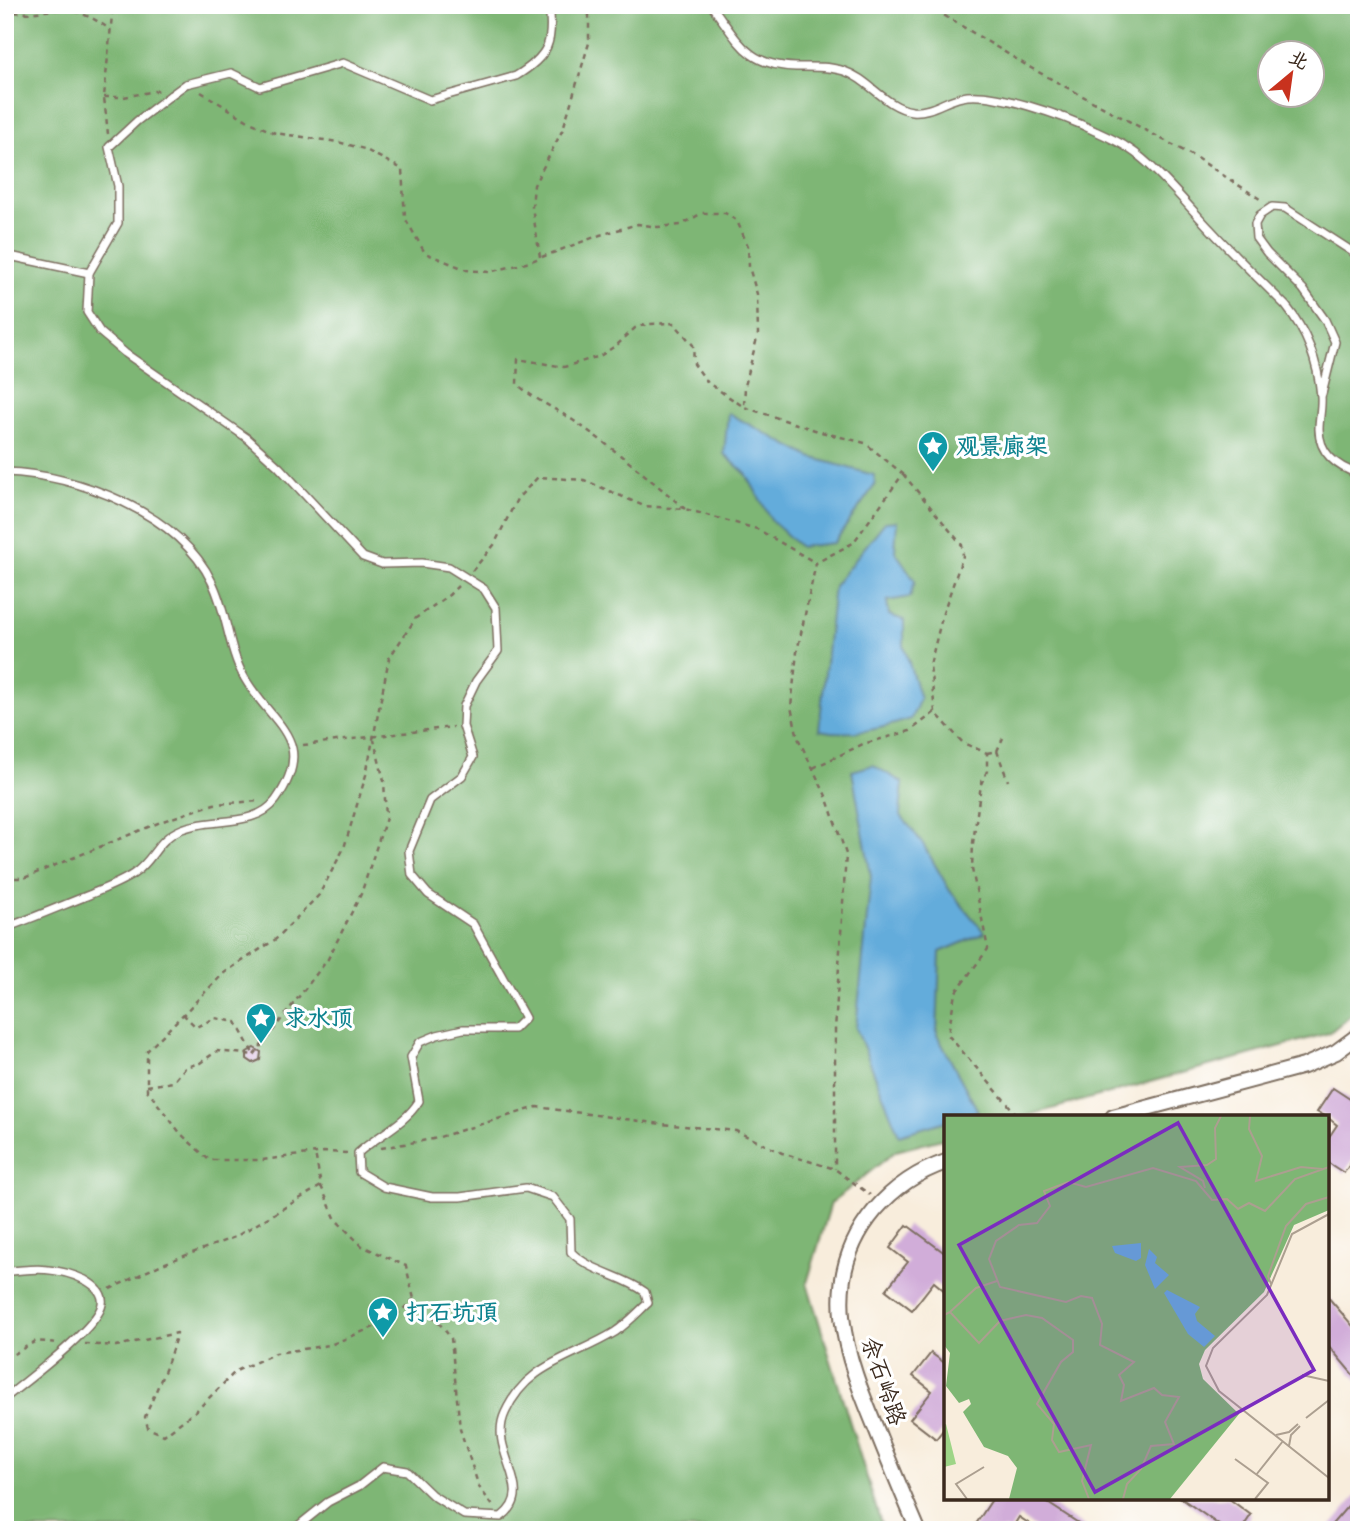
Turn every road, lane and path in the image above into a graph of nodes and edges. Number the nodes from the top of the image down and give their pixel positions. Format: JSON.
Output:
{"nodes":[{"id":1,"x":113,"y":5,"type":"edge"},
{"id":2,"x":549,"y":5,"type":"edge"},
{"id":3,"x":584,"y":5,"type":"edge"},
{"id":4,"x":711,"y":5,"type":"edge"},
{"id":5,"x":927,"y":5,"type":"edge"},
{"id":6,"x":5,"y":9,"type":"edge"},
{"id":7,"x":112,"y":31,"type":"junction"},
{"id":8,"x":160,"y":89,"type":"dead end"},
{"id":9,"x":197,"y":89,"type":"dead end"},
{"id":10,"x":104,"y":97,"type":"junction"},
{"id":11,"x":110,"y":148,"type":"junction"},
{"id":12,"x":1272,"y":207,"type":"junction"},
{"id":13,"x":5,"y":255,"type":"edge"},
{"id":14,"x":1359,"y":256,"type":"edge"},
{"id":15,"x":540,"y":257,"type":"junction"},
{"id":16,"x":89,"y":273,"type":"junction"},
{"id":17,"x":1321,"y":397,"type":"junction"},
{"id":18,"x":744,"y":407,"type":"junction"},
{"id":19,"x":5,"y":472,"type":"edge"},
{"id":20,"x":903,"y":474,"type":"junction"},
{"id":21,"x":1359,"y":474,"type":"edge"},
{"id":22,"x":685,"y":509,"type":"dead end"},
{"id":23,"x":757,"y":529,"type":"dead end"},
{"id":24,"x":816,"y":563,"type":"junction"},
{"id":25,"x":935,"y":712,"type":"junction"},
{"id":26,"x":463,"y":726,"type":"junction"},
{"id":27,"x":373,"y":737,"type":"junction"},
{"id":28,"x":1003,"y":738,"type":"dead end"},
{"id":29,"x":293,"y":747,"type":"junction"},
{"id":30,"x":997,"y":751,"type":"junction"},
{"id":31,"x":987,"y":753,"type":"junction"},
{"id":32,"x":813,"y":768,"type":"junction"},
{"id":33,"x":1008,"y":781,"type":"dead end"},
{"id":34,"x":276,"y":799,"type":"junction"},
{"id":35,"x":5,"y":878,"type":"edge"},
{"id":36,"x":5,"y":929,"type":"edge"},
{"id":37,"x":183,"y":1014,"type":"dead end"},
{"id":38,"x":1359,"y":1035,"type":"edge"},
{"id":39,"x":254,"y":1055,"type":"junction"},
{"id":40,"x":147,"y":1086,"type":"dead end"},
{"id":41,"x":1017,"y":1115,"type":"edge"},
{"id":42,"x":1120,"y":1115,"type":"edge"},
{"id":43,"x":315,"y":1153,"type":"dead end"},
{"id":44,"x":944,"y":1163,"type":"edge"},
{"id":45,"x":835,"y":1168,"type":"dead end"},
{"id":46,"x":321,"y":1186,"type":"junction"},
{"id":47,"x":5,"y":1272,"type":"edge"},
{"id":48,"x":101,"y":1294,"type":"junction"},
{"id":49,"x":414,"y":1298,"type":"junction"},
{"id":50,"x":70,"y":1343,"type":"junction"},
{"id":51,"x":5,"y":1359,"type":"edge"},
{"id":52,"x":5,"y":1398,"type":"edge"},
{"id":53,"x":501,"y":1517,"type":"junction"},
{"id":54,"x":293,"y":1530,"type":"edge"},
{"id":55,"x":918,"y":1530,"type":"edge"}],
"edges":[{"from":1,"to":7,"type":"path"},
{"from":2,"to":11,"type":"lane","bridge":true},
{"from":3,"to":15,"type":"path"},
{"from":4,"to":17,"type":"lane"},
{"from":5,"to":12,"type":"path"},
{"from":6,"to":7,"type":"path"},
{"from":7,"to":10,"type":"path"},
{"from":8,"to":10,"type":"path"},
{"from":9,"to":15,"type":"path"},
{"from":10,"to":11,"type":"path"},
{"from":11,"to":16,"type":"lane"},
{"from":12,"to":14,"type":"lane"},
{"from":12,"to":17,"type":"lane"},
{"from":13,"to":16,"type":"lane"},
{"from":15,"to":18,"type":"path"},
{"from":16,"to":26,"type":"lane"},
{"from":17,"to":21,"type":"lane"},
{"from":18,"to":20,"type":"path"},
{"from":18,"to":22,"type":"path"},
{"from":19,"to":29,"type":"lane"},
{"from":20,"to":24,"type":"path"},
{"from":20,"to":25,"type":"path"},
{"from":23,"to":24,"type":"path"},
{"from":24,"to":32,"type":"path"},
{"from":25,"to":31,"type":"path"},
{"from":25,"to":32,"type":"path"},
{"from":26,"to":27,"type":"path"},
{"from":26,"to":53,"type":"lane"},
{"from":27,"to":29,"type":"path"},
{"from":27,"to":39,"type":"path"},
{"from":28,"to":30,"type":"path"},
{"from":29,"to":34,"type":"lane"},
{"from":30,"to":31,"type":"path"},
{"from":30,"to":33,"type":"path"},
{"from":31,"to":41,"type":"path"},
{"from":32,"to":45,"type":"path"},
{"from":34,"to":35,"type":"path"},
{"from":34,"to":36,"type":"lane"},
{"from":37,"to":39,"type":"path"},
{"from":38,"to":42,"type":"street"},
{"from":39,"to":40,"type":"path"},
{"from":43,"to":46,"type":"path"},
{"from":44,"to":55,"type":"street","name":"余石岭路"},
{"from":46,"to":48,"type":"path"},
{"from":46,"to":49,"type":"path"},
{"from":47,"to":48,"type":"lane"},
{"from":48,"to":50,"type":"lane"},
{"from":49,"to":50,"type":"path"},
{"from":49,"to":53,"type":"path"},
{"from":50,"to":51,"type":"path"},
{"from":50,"to":52,"type":"lane"},
{"from":53,"to":54,"type":"lane"}]}
